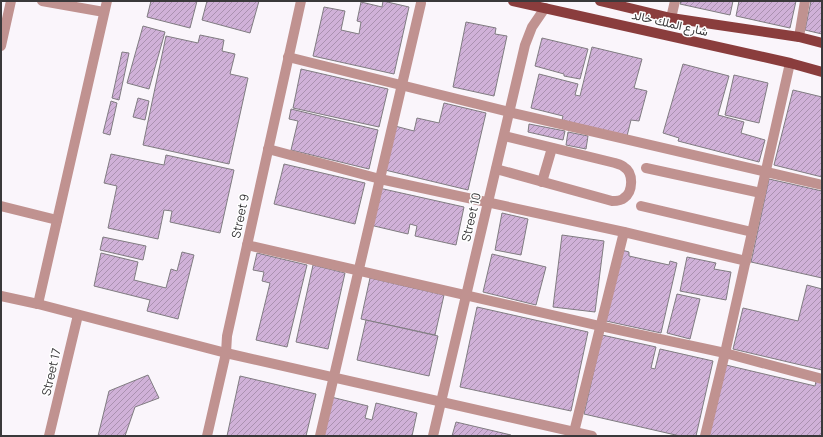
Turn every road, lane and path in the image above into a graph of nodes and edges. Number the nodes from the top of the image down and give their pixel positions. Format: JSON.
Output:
{"nodes":[{"id":1,"x":10,"y":1,"type":"edge"},
{"id":2,"x":42,"y":1,"type":"edge"},
{"id":3,"x":107,"y":1,"type":"edge"},
{"id":4,"x":301,"y":1,"type":"edge"},
{"id":5,"x":513,"y":1,"type":"edge"},
{"id":6,"x":600,"y":1,"type":"edge"},
{"id":7,"x":675,"y":1,"type":"edge"},
{"id":8,"x":805,"y":1,"type":"edge"},
{"id":9,"x":421,"y":3,"type":"dead end"},
{"id":10,"x":544,"y":8,"type":"junction"},
{"id":11,"x":104,"y":12,"type":"junction"},
{"id":12,"x":671,"y":18,"type":"junction"},
{"id":13,"x":798,"y":37,"type":"junction"},
{"id":14,"x":822,"y":43,"type":"edge"},
{"id":15,"x":1,"y":46,"type":"edge"},
{"id":16,"x":288,"y":57,"type":"junction"},
{"id":17,"x":790,"y":63,"type":"junction"},
{"id":18,"x":822,"y":72,"type":"edge"},
{"id":19,"x":401,"y":84,"type":"junction"},
{"id":20,"x":509,"y":112,"type":"junction"},
{"id":21,"x":504,"y":136,"type":"junction"},
{"id":22,"x":552,"y":148,"type":"junction"},
{"id":23,"x":268,"y":149,"type":"junction"},
{"id":24,"x":646,"y":168,"type":"dead end"},
{"id":25,"x":496,"y":169,"type":"junction"},
{"id":26,"x":766,"y":171,"type":"junction"},
{"id":27,"x":380,"y":179,"type":"junction"},
{"id":28,"x":542,"y":182,"type":"junction"},
{"id":29,"x":822,"y":185,"type":"edge"},
{"id":30,"x":761,"y":193,"type":"junction"},
{"id":31,"x":488,"y":203,"type":"junction"},
{"id":32,"x":1,"y":206,"type":"edge"},
{"id":33,"x":641,"y":206,"type":"dead end"},
{"id":34,"x":57,"y":220,"type":"junction"},
{"id":35,"x":624,"y":232,"type":"junction"},
{"id":36,"x":752,"y":232,"type":"junction"},
{"id":37,"x":247,"y":245,"type":"junction"},
{"id":38,"x":746,"y":261,"type":"junction"},
{"id":39,"x":358,"y":270,"type":"junction"},
{"id":40,"x":467,"y":295,"type":"junction"},
{"id":41,"x":1,"y":296,"type":"edge"},
{"id":42,"x":38,"y":304,"type":"junction"},
{"id":43,"x":78,"y":315,"type":"junction"},
{"id":44,"x":600,"y":326,"type":"junction"},
{"id":45,"x":226,"y":353,"type":"junction"},
{"id":46,"x":725,"y":353,"type":"junction"},
{"id":47,"x":333,"y":377,"type":"junction"},
{"id":48,"x":822,"y":379,"type":"edge"},
{"id":49,"x":442,"y":402,"type":"junction"},
{"id":50,"x":574,"y":432,"type":"junction"},
{"id":51,"x":49,"y":436,"type":"edge"},
{"id":52,"x":207,"y":436,"type":"edge"},
{"id":53,"x":320,"y":436,"type":"edge"},
{"id":54,"x":433,"y":436,"type":"edge"},
{"id":55,"x":592,"y":436,"type":"edge"},
{"id":56,"x":705,"y":436,"type":"edge"}],
"edges":[{"from":1,"to":15,"type":"street"},
{"from":2,"to":11,"type":"street"},
{"from":3,"to":11,"type":"street"},
{"from":4,"to":16,"type":"street","name":"Street 9"},
{"from":5,"to":10,"type":"main road","name":"شارع الملك خالد"},
{"from":6,"to":12,"type":"main road","name":"شارع الملك خالد"},
{"from":7,"to":12,"type":"street"},
{"from":8,"to":13,"type":"street"},
{"from":9,"to":19,"type":"street"},
{"from":10,"to":17,"type":"main road","name":"شارع الملك خالد"},
{"from":10,"to":20,"type":"street","name":"Street 10"},
{"from":11,"to":34,"type":"street"},
{"from":12,"to":13,"type":"main road","name":"شارع الملك خالد"},
{"from":13,"to":14,"type":"main road","name":"شارع الملك خالد"},
{"from":16,"to":19,"type":"street"},
{"from":16,"to":23,"type":"street","name":"Street 9"},
{"from":17,"to":18,"type":"main road","name":"شارع الملك خالد"},
{"from":17,"to":26,"type":"street"},
{"from":19,"to":20,"type":"street"},
{"from":19,"to":27,"type":"street"},
{"from":20,"to":21,"type":"street","name":"Street 10"},
{"from":20,"to":26,"type":"street"},
{"from":21,"to":22,"type":"street"},
{"from":21,"to":25,"type":"street","name":"Street 10"},
{"from":22,"to":28,"type":"street"},
{"from":22,"to":28,"type":"street"},
{"from":23,"to":27,"type":"street"},
{"from":23,"to":37,"type":"street","name":"Street 9"},
{"from":24,"to":30,"type":"street"},
{"from":25,"to":28,"type":"street"},
{"from":25,"to":31,"type":"street","name":"Street 10"},
{"from":26,"to":29,"type":"street"},
{"from":26,"to":30,"type":"street"},
{"from":27,"to":31,"type":"street"},
{"from":27,"to":39,"type":"street"},
{"from":30,"to":36,"type":"street"},
{"from":31,"to":35,"type":"street"},
{"from":31,"to":40,"type":"street","name":"Street 10"},
{"from":32,"to":34,"type":"street"},
{"from":33,"to":36,"type":"street"},
{"from":34,"to":42,"type":"street"},
{"from":35,"to":38,"type":"street"},
{"from":35,"to":44,"type":"street"},
{"from":36,"to":38,"type":"street"},
{"from":37,"to":39,"type":"street"},
{"from":37,"to":45,"type":"street","name":"Street 9"},
{"from":38,"to":46,"type":"street"},
{"from":39,"to":40,"type":"street"},
{"from":39,"to":47,"type":"street"},
{"from":40,"to":44,"type":"street"},
{"from":40,"to":49,"type":"street","name":"Street 10"},
{"from":41,"to":42,"type":"street"},
{"from":42,"to":43,"type":"street"},
{"from":43,"to":45,"type":"street"},
{"from":43,"to":51,"type":"street","name":"Street 17"},
{"from":44,"to":46,"type":"street"},
{"from":44,"to":50,"type":"street"},
{"from":45,"to":47,"type":"street"},
{"from":45,"to":52,"type":"street","name":"Street 9"},
{"from":46,"to":48,"type":"street"},
{"from":46,"to":56,"type":"street"},
{"from":47,"to":49,"type":"street"},
{"from":47,"to":53,"type":"street"},
{"from":49,"to":50,"type":"street"},
{"from":49,"to":54,"type":"street","name":"Street 10"},
{"from":50,"to":55,"type":"street"}]}
